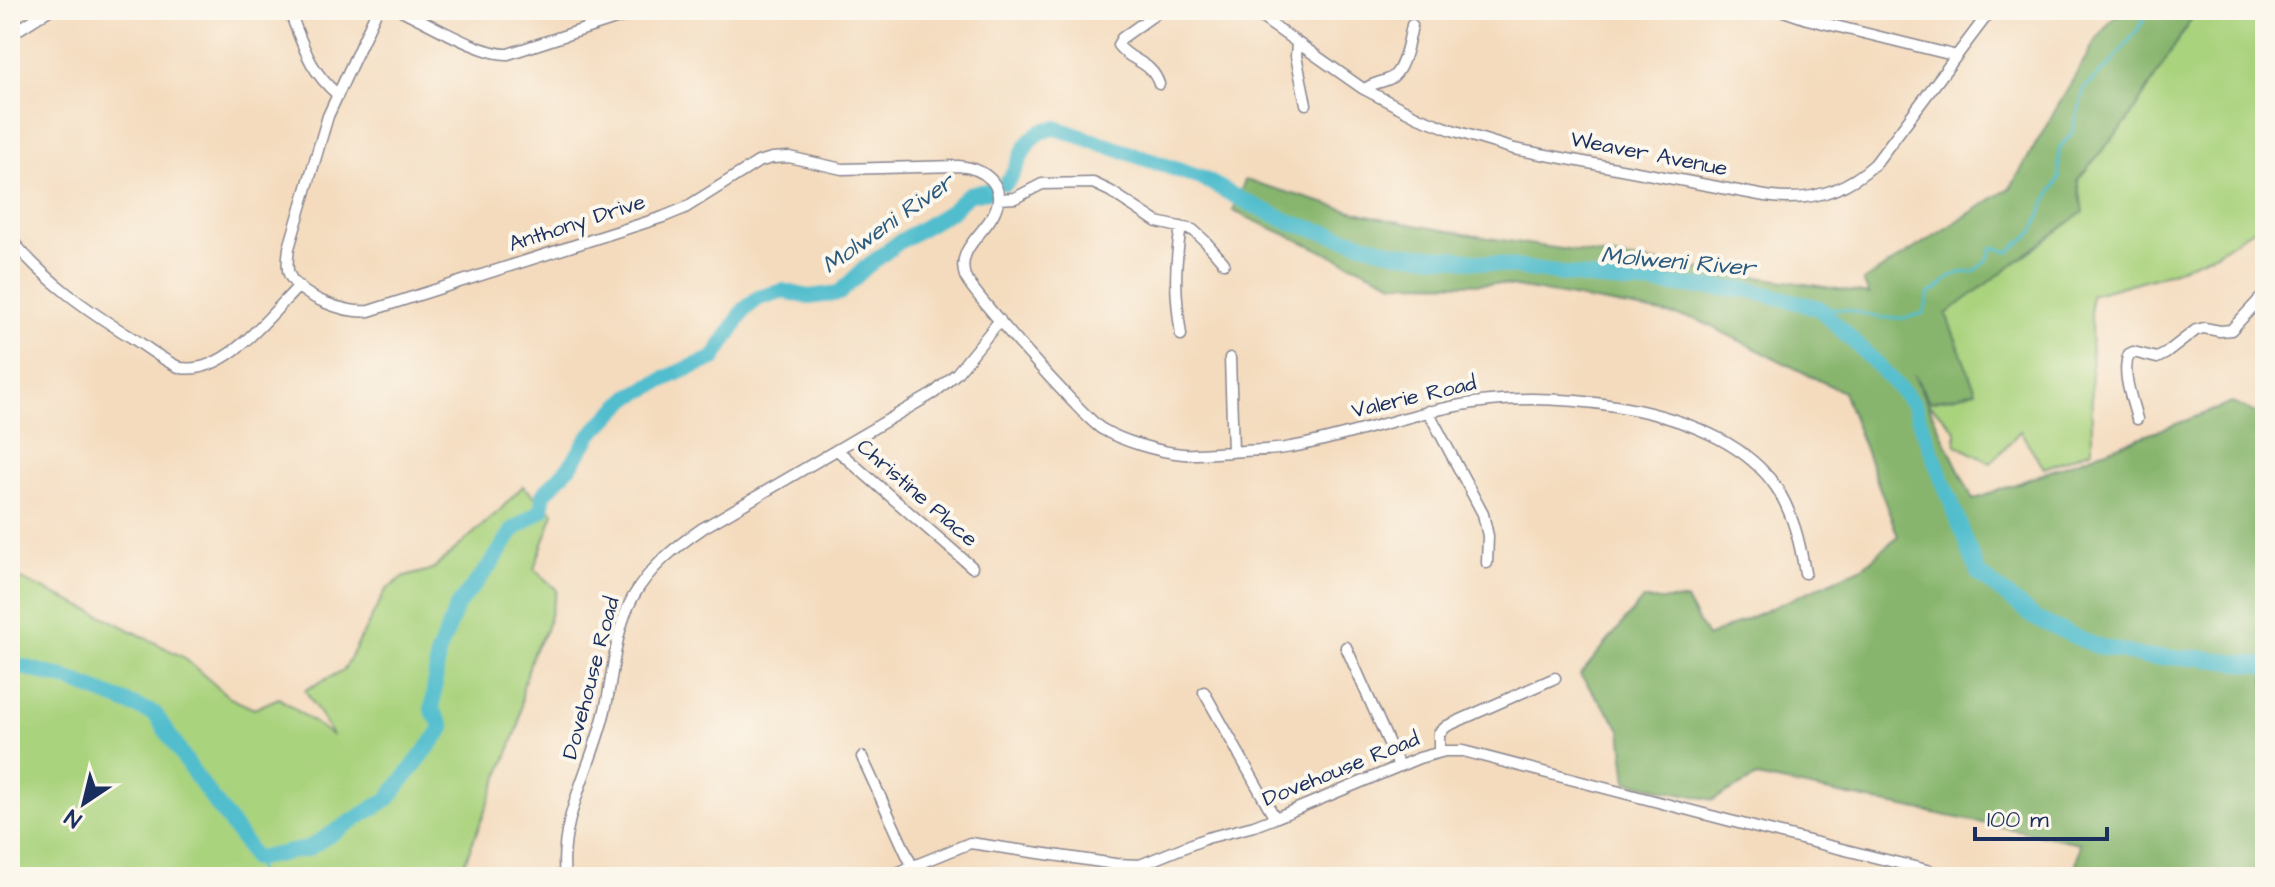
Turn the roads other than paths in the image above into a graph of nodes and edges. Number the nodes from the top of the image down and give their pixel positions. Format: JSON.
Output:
{"nodes":[{"id":1,"x":49,"y":10,"type":"edge"},
{"id":2,"x":289,"y":10,"type":"edge"},
{"id":3,"x":377,"y":10,"type":"edge"},
{"id":4,"x":401,"y":10,"type":"edge"},
{"id":5,"x":643,"y":10,"type":"edge"},
{"id":6,"x":1161,"y":10,"type":"edge"},
{"id":7,"x":1251,"y":10,"type":"edge"},
{"id":8,"x":1781,"y":10,"type":"edge"},
{"id":9,"x":1991,"y":10,"type":"edge"},
{"id":10,"x":1412,"y":25,"type":"dead end"},
{"id":11,"x":10,"y":35,"type":"edge"},
{"id":12,"x":1297,"y":44,"type":"junction"},
{"id":13,"x":1957,"y":56,"type":"junction"},
{"id":14,"x":1159,"y":84,"type":"dead end"},
{"id":15,"x":1365,"y":89,"type":"junction"},
{"id":16,"x":337,"y":94,"type":"junction"},
{"id":17,"x":1306,"y":104,"type":"dead end"},
{"id":18,"x":998,"y":199,"type":"junction"},
{"id":19,"x":1181,"y":227,"type":"junction"},
{"id":20,"x":10,"y":238,"type":"edge"},
{"id":21,"x":1224,"y":263,"type":"dead end"},
{"id":22,"x":299,"y":286,"type":"junction"},
{"id":23,"x":2265,"y":296,"type":"edge"},
{"id":24,"x":1000,"y":320,"type":"junction"},
{"id":25,"x":1181,"y":335,"type":"dead end"},
{"id":26,"x":1230,"y":358,"type":"dead end"},
{"id":27,"x":1428,"y":411,"type":"junction"},
{"id":28,"x":2137,"y":419,"type":"dead end"},
{"id":29,"x":837,"y":450,"type":"junction"},
{"id":30,"x":1233,"y":451,"type":"junction"},
{"id":31,"x":1487,"y":563,"type":"dead end"},
{"id":32,"x":972,"y":567,"type":"dead end"},
{"id":33,"x":1805,"y":573,"type":"dead end"},
{"id":34,"x":1346,"y":647,"type":"dead end"},
{"id":35,"x":1555,"y":678,"type":"dead end"},
{"id":36,"x":1204,"y":692,"type":"dead end"},
{"id":37,"x":1439,"y":752,"type":"junction"},
{"id":38,"x":862,"y":757,"type":"dead end"},
{"id":39,"x":1399,"y":766,"type":"junction"},
{"id":40,"x":1275,"y":818,"type":"junction"},
{"id":41,"x":912,"y":866,"type":"junction"},
{"id":42,"x":565,"y":877,"type":"edge"},
{"id":43,"x":887,"y":877,"type":"edge"},
{"id":44,"x":1955,"y":877,"type":"edge"}],
"edges":[{"from":1,"to":11,"type":"street"},
{"from":2,"to":16,"type":"street"},
{"from":3,"to":16,"type":"street"},
{"from":4,"to":5,"type":"street"},
{"from":6,"to":14,"type":"street"},
{"from":7,"to":12,"type":"street","name":"Weaver Avenue"},
{"from":8,"to":13,"type":"street"},
{"from":9,"to":13,"type":"street","name":"Weaver Avenue"},
{"from":10,"to":15,"type":"street"},
{"from":12,"to":15,"type":"street","name":"Weaver Avenue"},
{"from":12,"to":17,"type":"street"},
{"from":13,"to":15,"type":"street","name":"Weaver Avenue"},
{"from":16,"to":22,"type":"street"},
{"from":18,"to":19,"type":"street"},
{"from":18,"to":22,"type":"street","name":"Anthony Drive"},
{"from":18,"to":24,"type":"street"},
{"from":19,"to":21,"type":"street"},
{"from":19,"to":25,"type":"street"},
{"from":20,"to":22,"type":"street"},
{"from":23,"to":28,"type":"street"},
{"from":24,"to":29,"type":"street","name":"Dovehouse Road"},
{"from":24,"to":30,"type":"street","name":"Valerie Road"},
{"from":26,"to":30,"type":"street"},
{"from":27,"to":30,"type":"street","name":"Valerie Road"},
{"from":27,"to":31,"type":"street"},
{"from":27,"to":33,"type":"street","name":"Valerie Road"},
{"from":29,"to":32,"type":"street","name":"Christine Place"},
{"from":29,"to":42,"type":"street","name":"Dovehouse Road"},
{"from":34,"to":39,"type":"street"},
{"from":35,"to":37,"type":"street"},
{"from":36,"to":40,"type":"street"},
{"from":37,"to":39,"type":"street","name":"Dovehouse Road"},
{"from":37,"to":44,"type":"street","name":"Dovehouse Road"},
{"from":38,"to":41,"type":"street"},
{"from":39,"to":40,"type":"street","name":"Dovehouse Road"},
{"from":40,"to":41,"type":"street","name":"Dovehouse Road"},
{"from":41,"to":43,"type":"street","name":"Dovehouse Road"}]}
